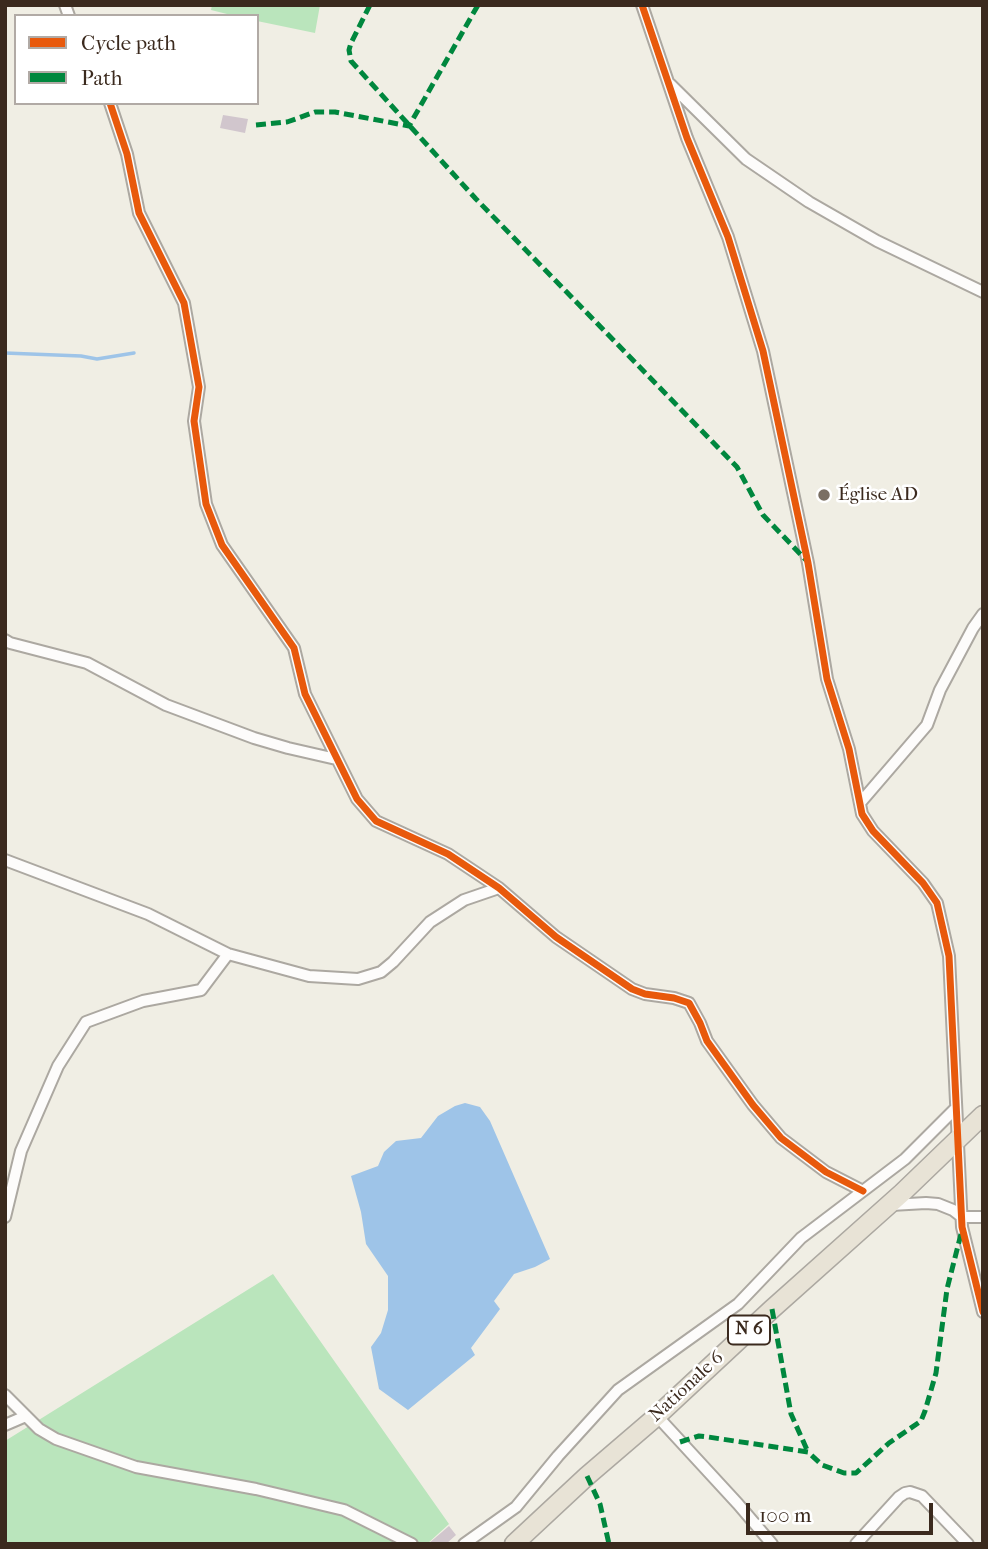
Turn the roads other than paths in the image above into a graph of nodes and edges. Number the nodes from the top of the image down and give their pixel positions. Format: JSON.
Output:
{"nodes":[{"id":1,"x":642,"y":5,"type":"edge"},
{"id":2,"x":668,"y":83,"type":"junction"},
{"id":3,"x":111,"y":105,"type":"edge"},
{"id":4,"x":983,"y":292,"type":"edge"},
{"id":5,"x":983,"y":614,"type":"edge"},
{"id":6,"x":5,"y":640,"type":"edge"},
{"id":7,"x":336,"y":759,"type":"junction"},
{"id":8,"x":860,"y":803,"type":"junction"},
{"id":9,"x":5,"y":860,"type":"edge"},
{"id":10,"x":499,"y":888,"type":"junction"},
{"id":11,"x":228,"y":954,"type":"junction"},
{"id":12,"x":956,"y":1109,"type":"junction"},
{"id":13,"x":983,"y":1115,"type":"edge"},
{"id":14,"x":957,"y":1140,"type":"junction"},
{"id":15,"x":863,"y":1191,"type":"junction"},
{"id":16,"x":888,"y":1206,"type":"junction"},
{"id":17,"x":5,"y":1216,"type":"edge"},
{"id":18,"x":962,"y":1217,"type":"junction"},
{"id":19,"x":983,"y":1217,"type":"edge"},
{"id":20,"x":983,"y":1312,"type":"edge"},
{"id":21,"x":5,"y":1395,"type":"edge"},
{"id":22,"x":26,"y":1416,"type":"junction"},
{"id":23,"x":657,"y":1416,"type":"junction"},
{"id":24,"x":5,"y":1425,"type":"edge"},
{"id":25,"x":412,"y":1544,"type":"edge"},
{"id":26,"x":464,"y":1544,"type":"edge"},
{"id":27,"x":514,"y":1544,"type":"edge"},
{"id":28,"x":772,"y":1544,"type":"edge"},
{"id":29,"x":856,"y":1544,"type":"edge"},
{"id":30,"x":968,"y":1544,"type":"edge"}],
"edges":[{"from":1,"to":2,"type":"street"},
{"from":2,"to":4,"type":"street"},
{"from":2,"to":8,"type":"street"},
{"from":3,"to":7,"type":"street"},
{"from":5,"to":8,"type":"street"},
{"from":6,"to":7,"type":"street"},
{"from":7,"to":10,"type":"street"},
{"from":8,"to":12,"type":"street"},
{"from":9,"to":11,"type":"street"},
{"from":10,"to":11,"type":"street"},
{"from":10,"to":15,"type":"street"},
{"from":11,"to":17,"type":"street"},
{"from":12,"to":14,"type":"street"},
{"from":12,"to":15,"type":"street"},
{"from":13,"to":14,"type":"main road","name":"Nationale 6","number":"N 6"},
{"from":14,"to":16,"type":"main road","name":"Nationale 6","number":"N 6"},
{"from":14,"to":18,"type":"street"},
{"from":15,"to":26,"type":"street"},
{"from":16,"to":18,"type":"street"},
{"from":16,"to":23,"type":"main road","name":"Nationale 6","number":"N 6"},
{"from":18,"to":19,"type":"street"},
{"from":18,"to":20,"type":"street"},
{"from":21,"to":22,"type":"street"},
{"from":22,"to":24,"type":"street"},
{"from":22,"to":25,"type":"street"},
{"from":23,"to":27,"type":"main road","name":"Nationale 6","number":"N 6"},
{"from":23,"to":28,"type":"street"},
{"from":29,"to":30,"type":"street"}]}
